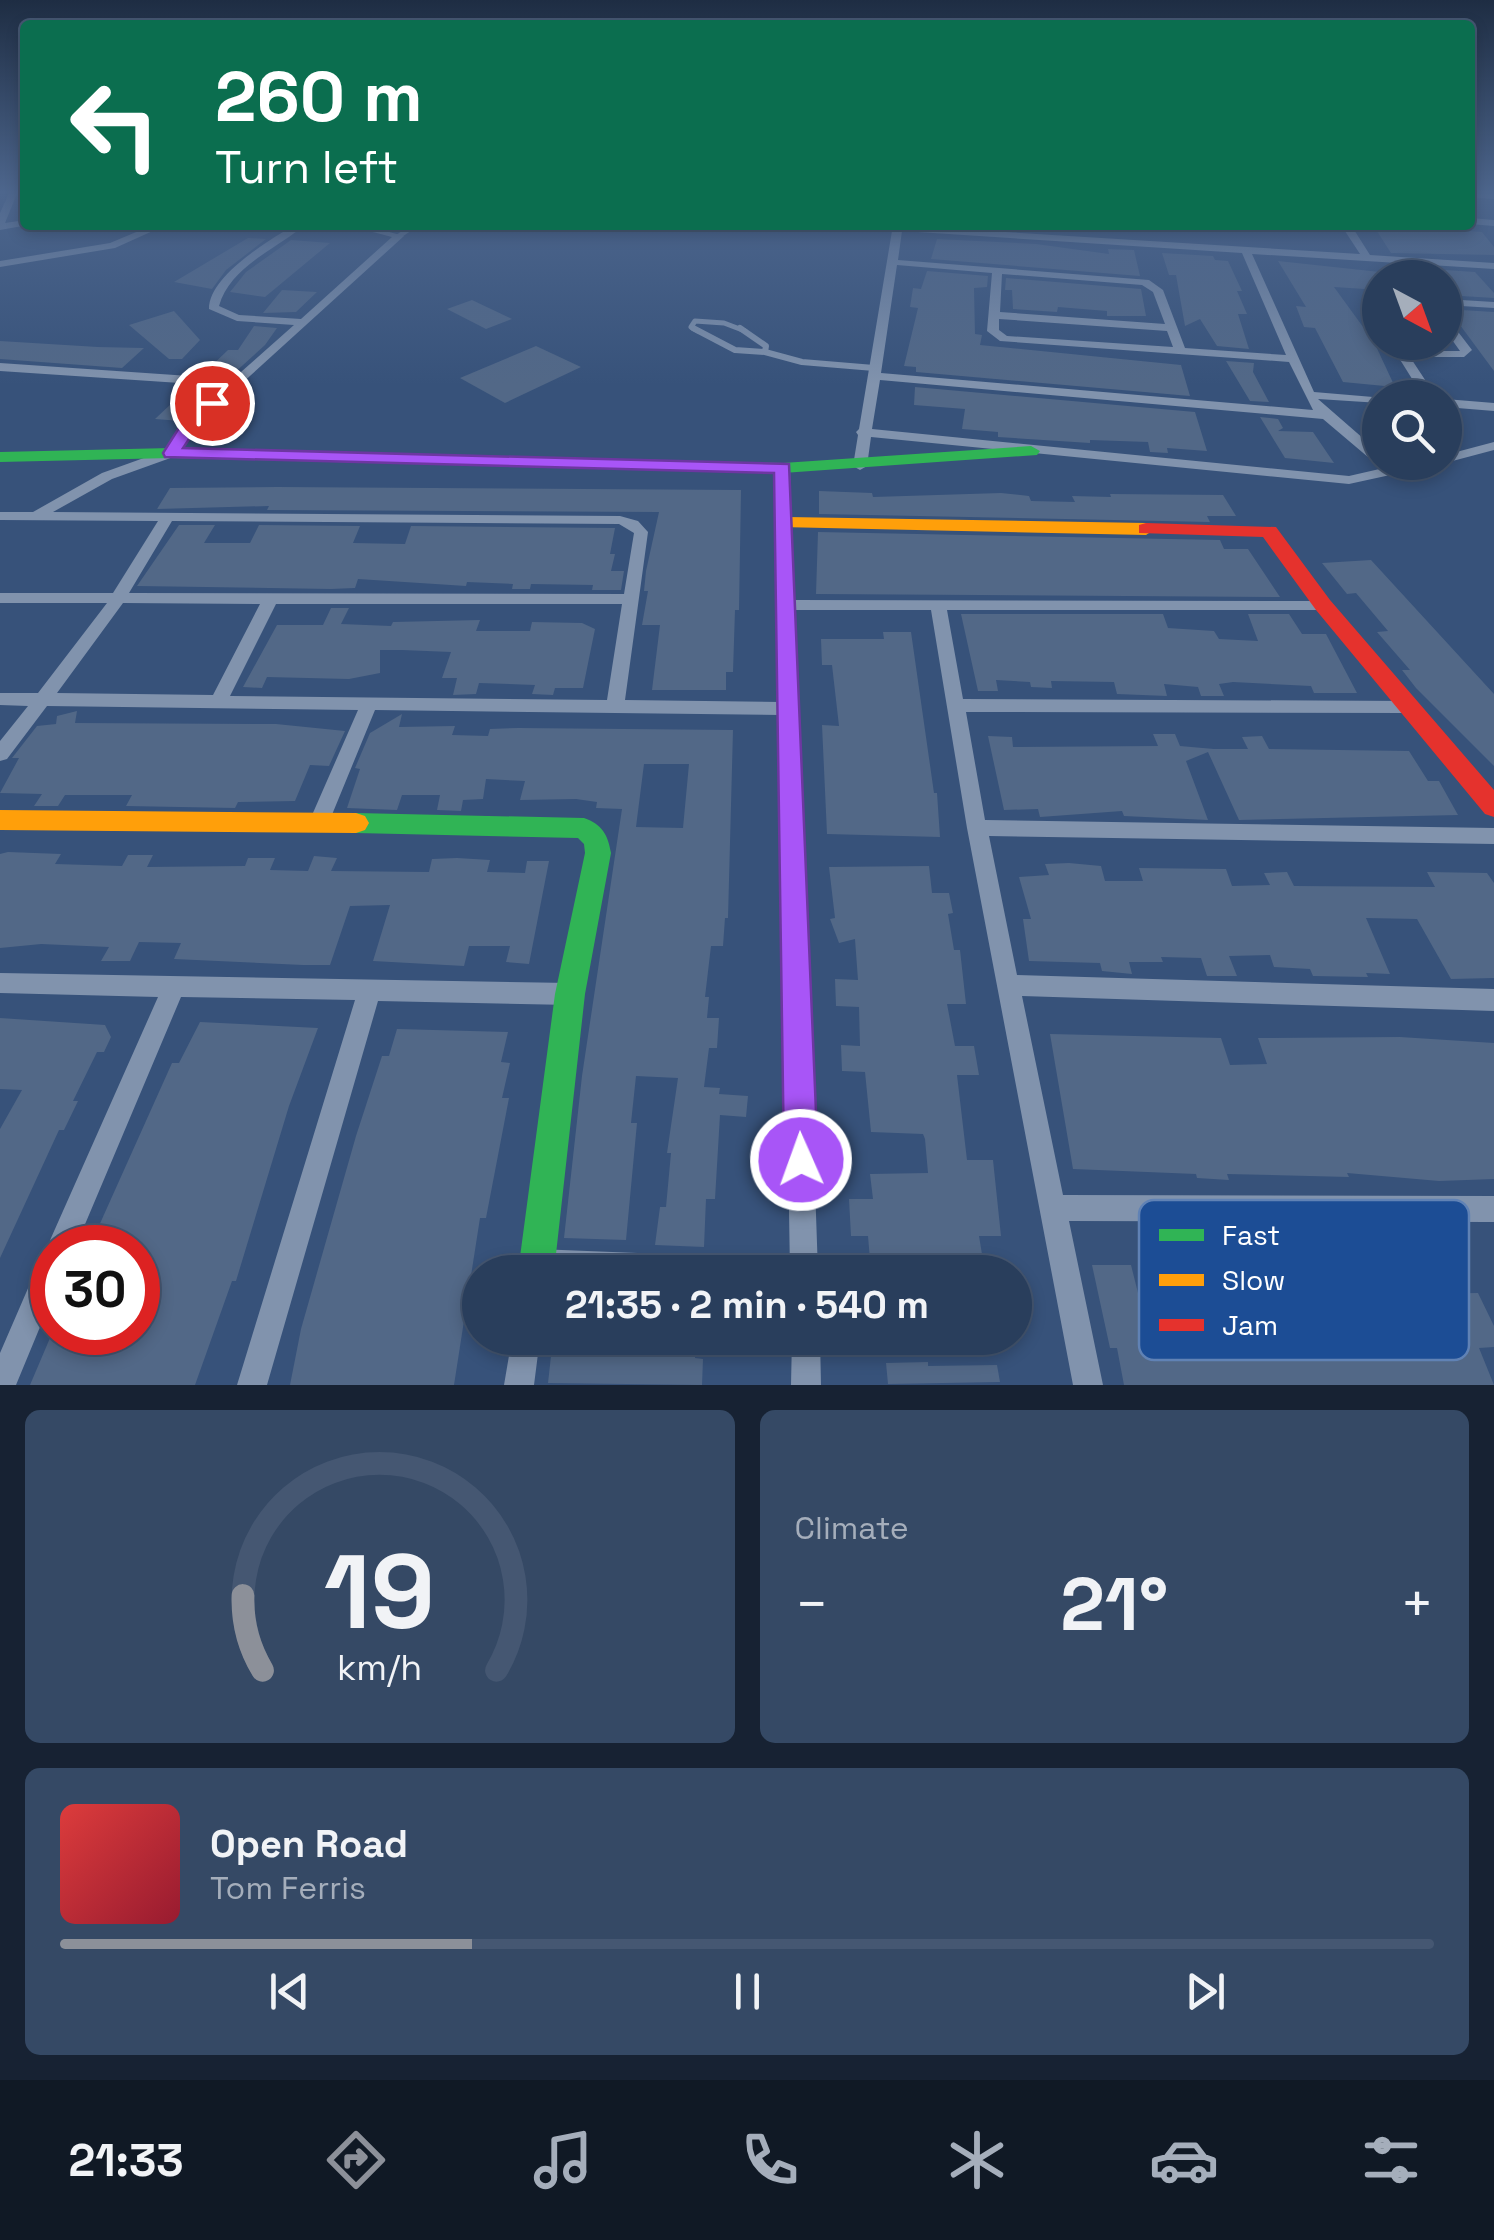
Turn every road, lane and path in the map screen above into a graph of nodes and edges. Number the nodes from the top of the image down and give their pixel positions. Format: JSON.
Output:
{"nodes":[{"id":1,"x":52,"y":256,"type":"edge"},
{"id":2,"x":259,"y":256,"type":"edge"},
{"id":3,"x":378,"y":256,"type":"edge"},
{"id":4,"x":892,"y":256,"type":"edge"},
{"id":5,"x":1248,"y":256,"type":"edge"},
{"id":6,"x":1317,"y":256,"type":"edge"},
{"id":7,"x":1366,"y":256,"type":"edge"},
{"id":8,"x":1368,"y":259,"type":"junction"},
{"id":9,"x":891,"y":262,"type":"junction"},
{"id":10,"x":0,"y":264,"type":"edge"},
{"id":11,"x":1494,"y":266,"type":"edge"},
{"id":12,"x":996,"y":270,"type":"junction"},
{"id":13,"x":1462,"y":303,"type":"edge"},
{"id":14,"x":1494,"y":305,"type":"edge"},
{"id":15,"x":994,"y":314,"type":"junction"},
{"id":16,"x":302,"y":322,"type":"junction"},
{"id":17,"x":1171,"y":328,"type":"junction"},
{"id":18,"x":1180,"y":350,"type":"junction"},
{"id":19,"x":765,"y":352,"type":"junction"},
{"id":20,"x":1293,"y":360,"type":"junction"},
{"id":21,"x":0,"y":367,"type":"edge"},
{"id":22,"x":873,"y":372,"type":"junction"},
{"id":23,"x":234,"y":383,"type":"junction"},
{"id":24,"x":1309,"y":395,"type":"junction"},
{"id":25,"x":1362,"y":398,"type":"edge"},
{"id":26,"x":1462,"y":404,"type":"edge"},
{"id":27,"x":1494,"y":407,"type":"edge"},
{"id":28,"x":1324,"y":415,"type":"junction"},
{"id":29,"x":862,"y":432,"type":"junction"},
{"id":30,"x":1362,"y":445,"type":"edge"},
{"id":31,"x":1494,"y":446,"type":"edge"},
{"id":32,"x":1031,"y":452,"type":"junction"},
{"id":33,"x":171,"y":453,"type":"junction"},
{"id":34,"x":1462,"y":454,"type":"edge"},
{"id":35,"x":0,"y":456,"type":"edge"},
{"id":36,"x":860,"y":466,"type":"junction"},
{"id":37,"x":783,"y":468,"type":"junction"},
{"id":38,"x":1362,"y":475,"type":"edge"},
{"id":39,"x":0,"y":516,"type":"edge"},
{"id":40,"x":34,"y":516,"type":"junction"},
{"id":41,"x":167,"y":518,"type":"junction"},
{"id":42,"x":787,"y":522,"type":"junction"},
{"id":43,"x":0,"y":598,"type":"edge"},
{"id":44,"x":118,"y":599,"type":"junction"},
{"id":45,"x":628,"y":599,"type":"junction"},
{"id":46,"x":270,"y":600,"type":"junction"},
{"id":47,"x":786,"y":605,"type":"junction"},
{"id":48,"x":1323,"y":605,"type":"junction"},
{"id":49,"x":939,"y":608,"type":"junction"},
{"id":50,"x":0,"y":699,"type":"edge"},
{"id":51,"x":43,"y":699,"type":"junction"},
{"id":52,"x":218,"y":702,"type":"junction"},
{"id":53,"x":370,"y":702,"type":"junction"},
{"id":54,"x":954,"y":705,"type":"junction"},
{"id":55,"x":615,"y":706,"type":"junction"},
{"id":56,"x":1410,"y":707,"type":"junction"},
{"id":57,"x":788,"y":709,"type":"junction"},
{"id":58,"x":0,"y":754,"type":"edge"},
{"id":59,"x":1494,"y":807,"type":"edge"},
{"id":60,"x":0,"y":820,"type":"edge"},
{"id":61,"x":319,"y":822,"type":"junction"},
{"id":62,"x":977,"y":828,"type":"junction"},
{"id":63,"x":1494,"y":836,"type":"edge"},
{"id":64,"x":0,"y":983,"type":"edge"},
{"id":65,"x":1009,"y":986,"type":"junction"},
{"id":66,"x":174,"y":988,"type":"junction"},
{"id":67,"x":370,"y":989,"type":"junction"},
{"id":68,"x":570,"y":994,"type":"junction"},
{"id":69,"x":1494,"y":1000,"type":"edge"},
{"id":70,"x":1053,"y":1208,"type":"junction"},
{"id":71,"x":1139,"y":1208,"type":"edge"},
{"id":72,"x":1469,"y":1210,"type":"edge"},
{"id":73,"x":1494,"y":1210,"type":"edge"},
{"id":74,"x":70,"y":1225,"type":"edge"},
{"id":75,"x":538,"y":1255,"type":"edge"},
{"id":76,"x":804,"y":1255,"type":"edge"},
{"id":77,"x":30,"y":1317,"type":"edge"},
{"id":78,"x":523,"y":1355,"type":"edge"},
{"id":79,"x":806,"y":1355,"type":"edge"},
{"id":80,"x":1,"y":1385,"type":"edge"},
{"id":81,"x":252,"y":1385,"type":"edge"},
{"id":82,"x":519,"y":1385,"type":"edge"},
{"id":83,"x":806,"y":1385,"type":"edge"},
{"id":84,"x":1088,"y":1385,"type":"edge"}],
"edges":[{"from":1,"to":10,"type":"street"},
{"from":2,"to":16,"type":"street"},
{"from":3,"to":16,"type":"street"},
{"from":4,"to":9,"type":"street"},
{"from":5,"to":20,"type":"street"},
{"from":6,"to":8,"type":"street"},
{"from":7,"to":8,"type":"street"},
{"from":8,"to":11,"type":"street"},
{"from":9,"to":12,"type":"street"},
{"from":9,"to":22,"type":"street"},
{"from":12,"to":15,"type":"street"},
{"from":12,"to":17,"type":"street"},
{"from":13,"to":14,"type":"street"},
{"from":15,"to":17,"type":"street"},
{"from":15,"to":18,"type":"street"},
{"from":16,"to":23,"type":"street"},
{"from":17,"to":18,"type":"street"},
{"from":18,"to":20,"type":"street"},
{"from":19,"to":19,"type":"lane"},
{"from":19,"to":22,"type":"lane"},
{"from":20,"to":24,"type":"street"},
{"from":21,"to":23,"type":"street"},
{"from":22,"to":28,"type":"street"},
{"from":22,"to":29,"type":"street"},
{"from":23,"to":33,"type":"street"},
{"from":24,"to":25,"type":"street"},
{"from":24,"to":28,"type":"street"},
{"from":26,"to":27,"type":"street"},
{"from":28,"to":30,"type":"street"},
{"from":29,"to":32,"type":"street"},
{"from":29,"to":36,"type":"street"},
{"from":31,"to":34,"type":"street"},
{"from":32,"to":36,"type":"street"},
{"from":32,"to":38,"type":"street"},
{"from":33,"to":35,"type":"street"},
{"from":33,"to":37,"type":"street"},
{"from":33,"to":40,"type":"street"},
{"from":36,"to":37,"type":"street"},
{"from":37,"to":42,"type":"street"},
{"from":39,"to":40,"type":"street"},
{"from":40,"to":41,"type":"street"},
{"from":41,"to":44,"type":"street"},
{"from":41,"to":45,"type":"street"},
{"from":42,"to":47,"type":"street"},
{"from":42,"to":48,"type":"street"},
{"from":43,"to":44,"type":"street"},
{"from":44,"to":46,"type":"street"},
{"from":44,"to":51,"type":"street"},
{"from":45,"to":46,"type":"street"},
{"from":45,"to":55,"type":"street"},
{"from":46,"to":52,"type":"street"},
{"from":47,"to":49,"type":"street"},
{"from":47,"to":57,"type":"street"},
{"from":48,"to":49,"type":"street"},
{"from":48,"to":56,"type":"street"},
{"from":49,"to":54,"type":"street"},
{"from":50,"to":51,"type":"street"},
{"from":51,"to":52,"type":"street"},
{"from":51,"to":58,"type":"street"},
{"from":52,"to":53,"type":"street"},
{"from":53,"to":55,"type":"street"},
{"from":53,"to":61,"type":"street"},
{"from":54,"to":56,"type":"street"},
{"from":54,"to":62,"type":"street"},
{"from":55,"to":57,"type":"street"},
{"from":56,"to":59,"type":"street"},
{"from":57,"to":76,"type":"street"},
{"from":60,"to":61,"type":"street"},
{"from":61,"to":68,"type":"street"},
{"from":62,"to":63,"type":"street"},
{"from":62,"to":65,"type":"street"},
{"from":64,"to":66,"type":"street"},
{"from":65,"to":69,"type":"street"},
{"from":65,"to":70,"type":"street"},
{"from":66,"to":67,"type":"street"},
{"from":66,"to":74,"type":"street"},
{"from":67,"to":68,"type":"street"},
{"from":67,"to":81,"type":"street"},
{"from":68,"to":75,"type":"street"},
{"from":70,"to":71,"type":"street"},
{"from":70,"to":84,"type":"street"},
{"from":72,"to":73,"type":"street"},
{"from":77,"to":80,"type":"street"},
{"from":78,"to":82,"type":"street"},
{"from":79,"to":83,"type":"street"}]}
